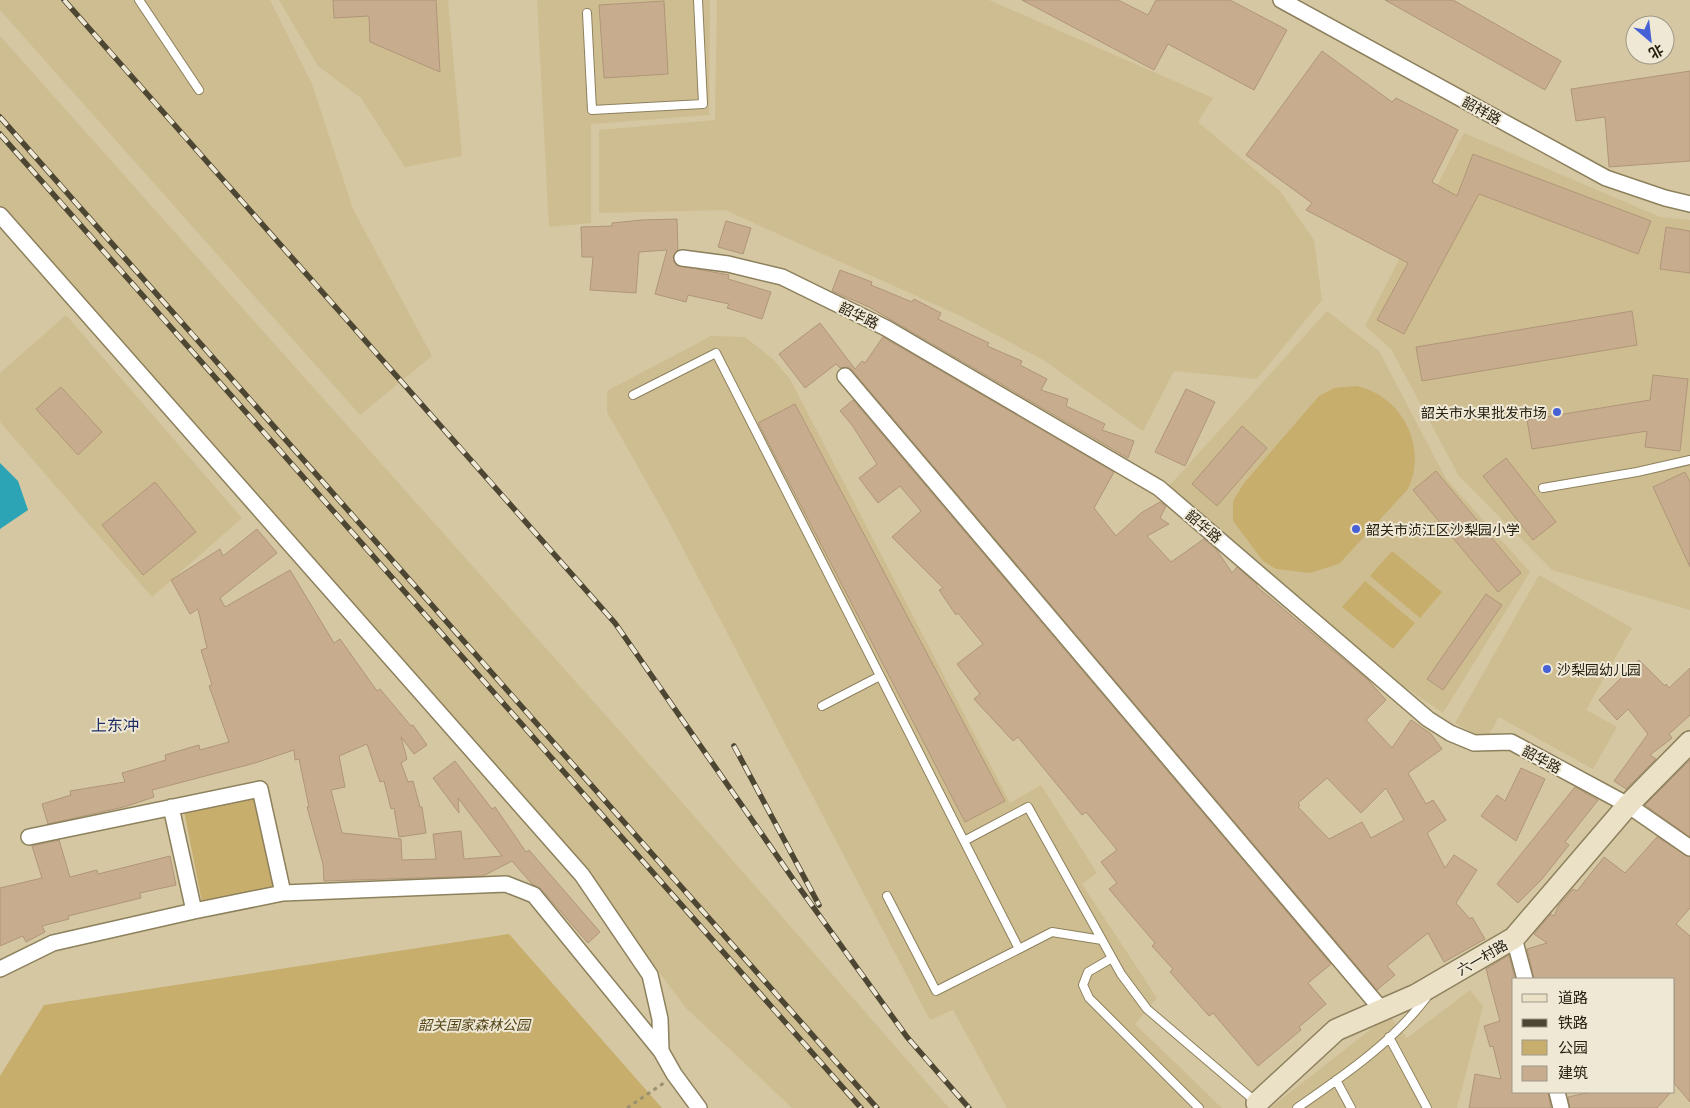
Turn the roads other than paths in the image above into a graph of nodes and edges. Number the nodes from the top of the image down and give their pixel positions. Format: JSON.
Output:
{"nodes":[{"id":1,"x":139,"y":0,"type":"edge"},
{"id":2,"x":698,"y":0,"type":"edge"},
{"id":3,"x":1280,"y":0,"type":"edge"},
{"id":4,"x":587,"y":13,"type":"dead end"},
{"id":5,"x":199,"y":90,"type":"dead end"},
{"id":6,"x":1690,"y":204,"type":"edge"},
{"id":7,"x":0,"y":215,"type":"edge"},
{"id":8,"x":682,"y":258,"type":"dead end"},
{"id":9,"x":845,"y":376,"type":"dead end"},
{"id":10,"x":633,"y":395,"type":"dead end"},
{"id":11,"x":1690,"y":460,"type":"edge"},
{"id":12,"x":1543,"y":488,"type":"dead end"},
{"id":13,"x":880,"y":676,"type":"junction"},
{"id":14,"x":822,"y":706,"type":"dead end"},
{"id":15,"x":1690,"y":742,"type":"edge"},
{"id":16,"x":1628,"y":806,"type":"junction"},
{"id":17,"x":171,"y":807,"type":"junction"},
{"id":18,"x":29,"y":837,"type":"dead end"},
{"id":19,"x":964,"y":841,"type":"junction"},
{"id":20,"x":1690,"y":848,"type":"edge"},
{"id":21,"x":283,"y":893,"type":"junction"},
{"id":22,"x":887,"y":896,"type":"dead end"},
{"id":23,"x":194,"y":910,"type":"junction"},
{"id":24,"x":1514,"y":938,"type":"junction"},
{"id":25,"x":1102,"y":940,"type":"junction"},
{"id":26,"x":1019,"y":949,"type":"junction"},
{"id":27,"x":1112,"y":958,"type":"junction"},
{"id":28,"x":0,"y":969,"type":"edge"},
{"id":29,"x":1525,"y":978,"type":"edge"},
{"id":30,"x":1438,"y":982,"type":"junction"},
{"id":31,"x":1382,"y":1010,"type":"junction"},
{"id":32,"x":1389,"y":1037,"type":"junction"},
{"id":33,"x":661,"y":1051,"type":"junction"},
{"id":34,"x":1336,"y":1080,"type":"junction"},
{"id":35,"x":1557,"y":1093,"type":"edge"},
{"id":36,"x":1257,"y":1103,"type":"joint"},
{"id":37,"x":699,"y":1108,"type":"edge"},
{"id":38,"x":1199,"y":1108,"type":"edge"},
{"id":39,"x":1297,"y":1108,"type":"edge"},
{"id":40,"x":1350,"y":1108,"type":"edge"},
{"id":41,"x":1427,"y":1108,"type":"edge"},
{"id":42,"x":1561,"y":1108,"type":"edge"}],
"edges":[{"from":1,"to":5,"type":"lane"},
{"from":2,"to":4,"type":"lane"},
{"from":3,"to":6,"type":"street","name":"韶祥路"},
{"from":7,"to":33,"type":"street"},
{"from":8,"to":16,"type":"street","name":"韶华路"},
{"from":9,"to":31,"type":"street"},
{"from":10,"to":13,"type":"lane"},
{"from":11,"to":12,"type":"lane"},
{"from":13,"to":14,"type":"lane"},
{"from":13,"to":19,"type":"lane"},
{"from":15,"to":16,"type":"street","name":"六一村路"},
{"from":16,"to":20,"type":"street","name":"韶华路"},
{"from":16,"to":24,"type":"street","name":"六一村路"},
{"from":17,"to":18,"type":"street"},
{"from":17,"to":21,"type":"street"},
{"from":17,"to":23,"type":"street"},
{"from":19,"to":25,"type":"lane"},
{"from":19,"to":26,"type":"lane"},
{"from":21,"to":23,"type":"street"},
{"from":21,"to":33,"type":"street"},
{"from":22,"to":26,"type":"lane"},
{"from":23,"to":28,"type":"street"},
{"from":24,"to":29,"type":"street"},
{"from":24,"to":30,"type":"street","name":"六一村路"},
{"from":25,"to":26,"type":"lane"},
{"from":25,"to":27,"type":"lane"},
{"from":27,"to":36,"type":"lane"},
{"from":27,"to":38,"type":"lane"},
{"from":30,"to":31,"type":"street","name":"六一村路"},
{"from":30,"to":32,"type":"lane"},
{"from":31,"to":36,"type":"street","name":"六一村路"},
{"from":32,"to":34,"type":"lane"},
{"from":32,"to":41,"type":"lane"},
{"from":33,"to":37,"type":"street"},
{"from":34,"to":39,"type":"lane"},
{"from":34,"to":40,"type":"lane"},
{"from":35,"to":42,"type":"street"}]}
